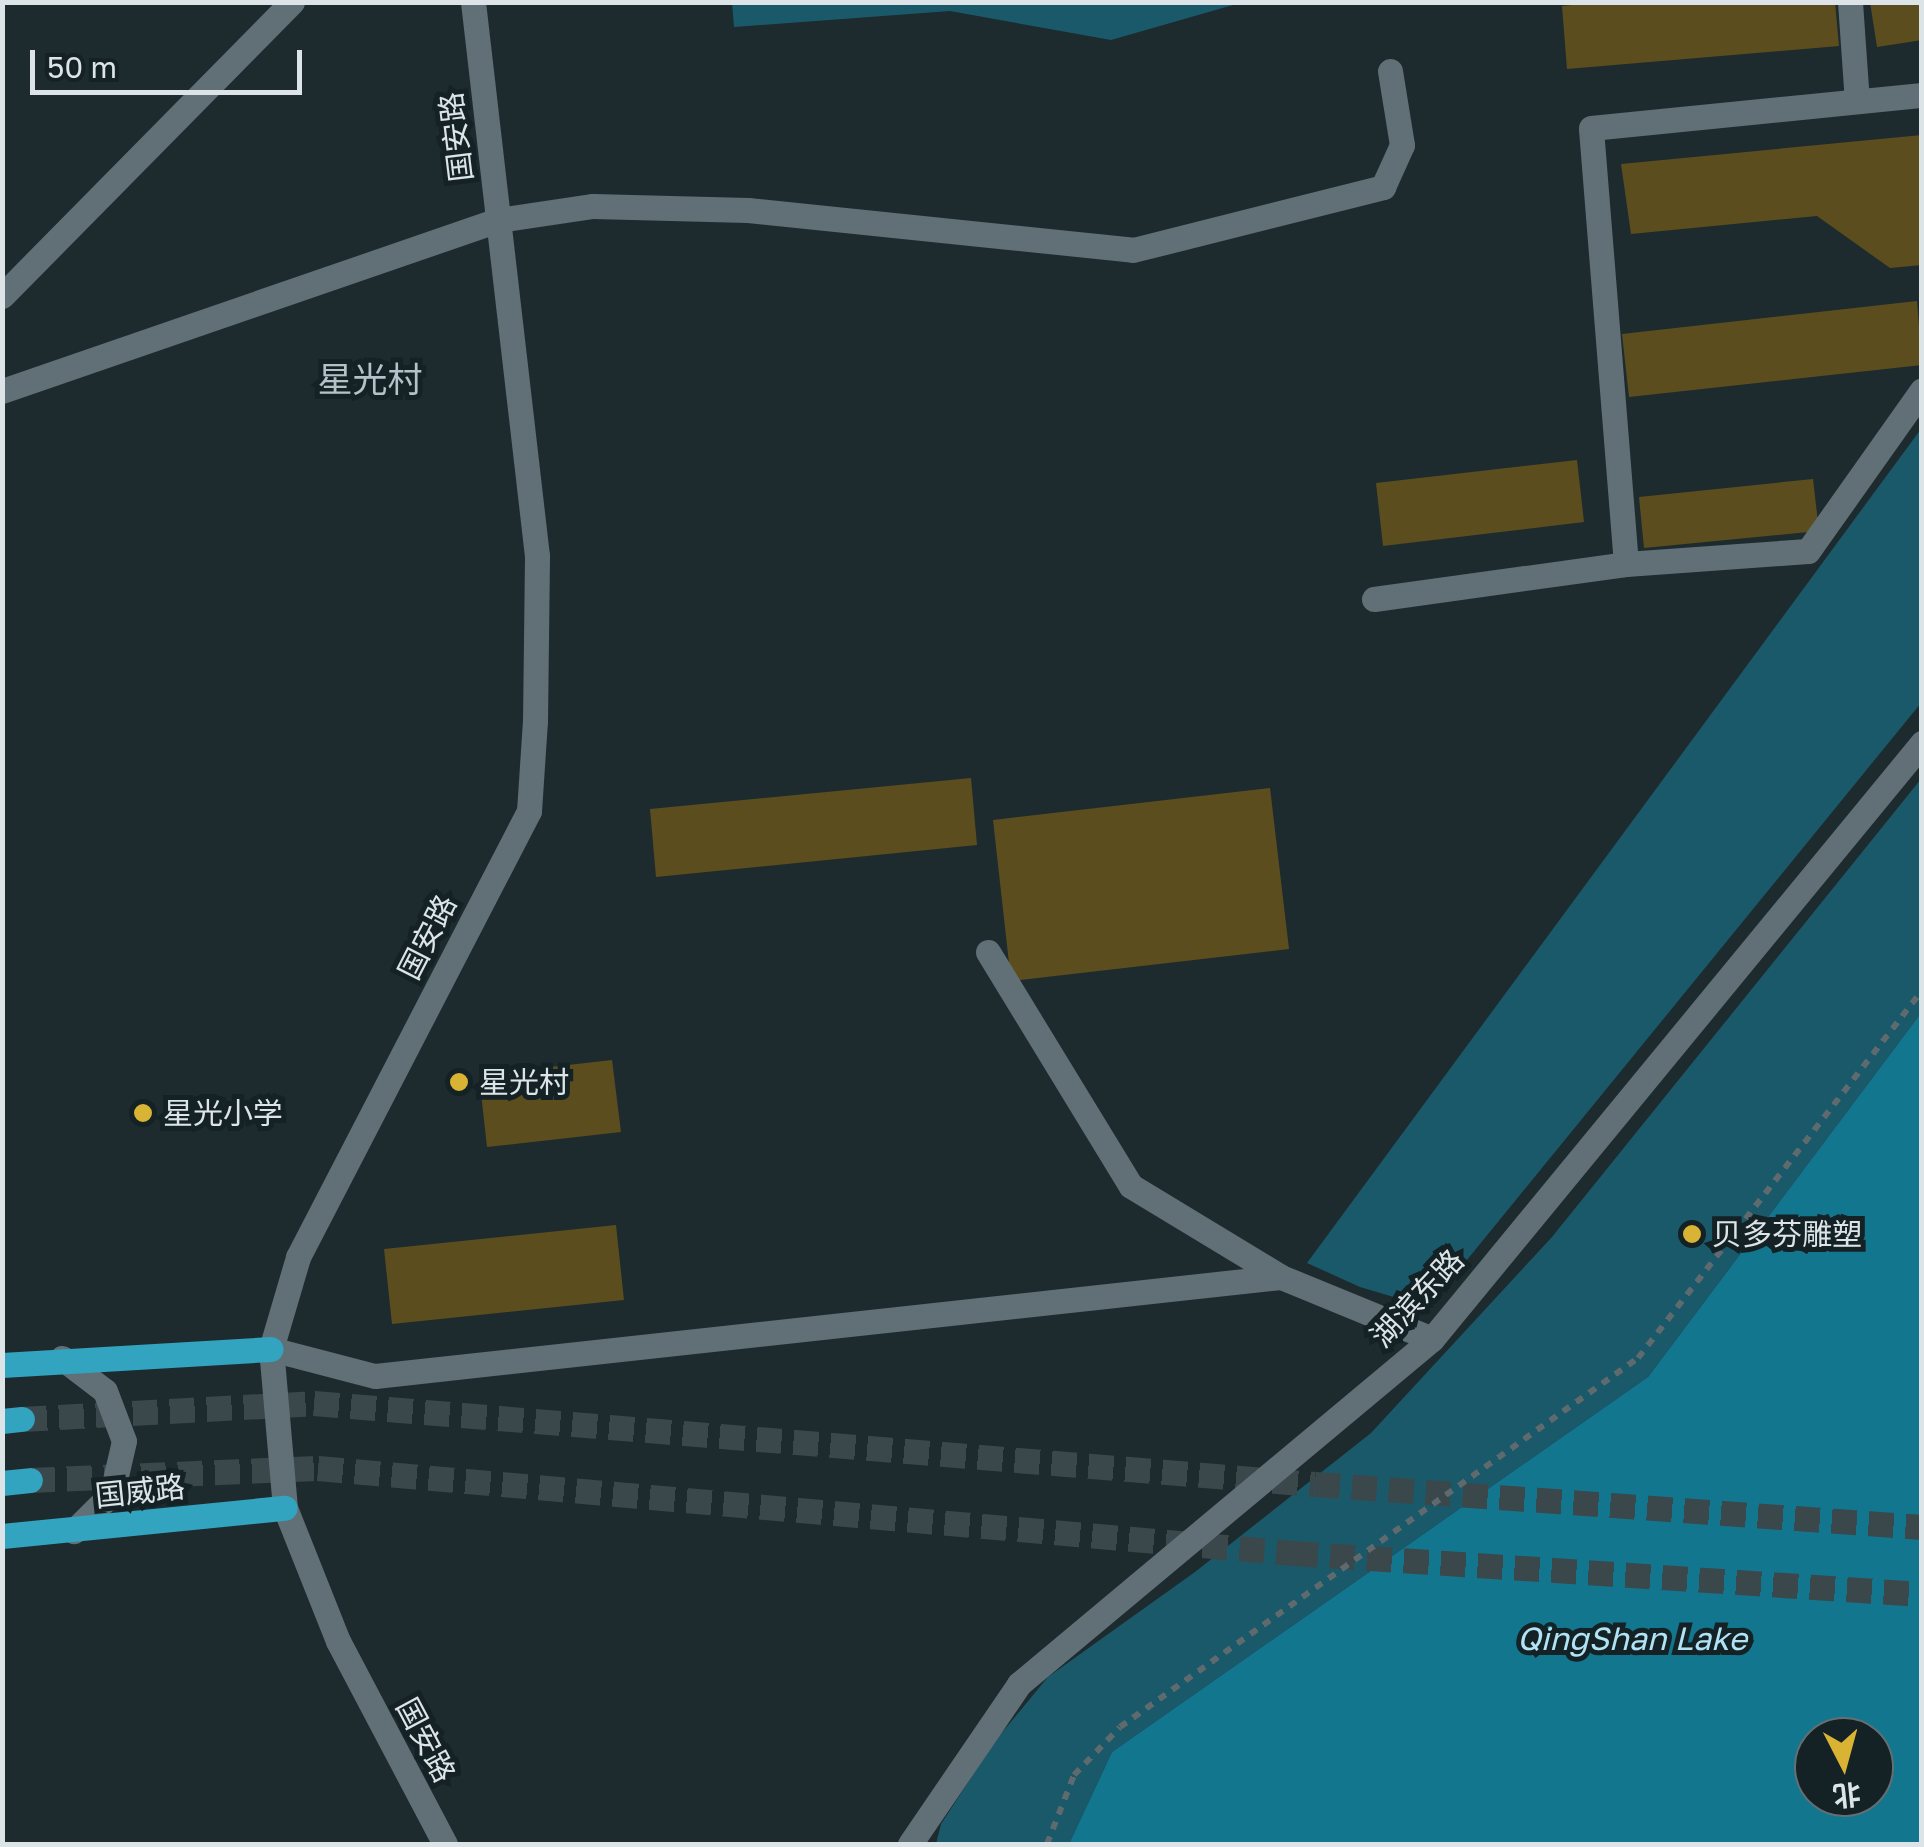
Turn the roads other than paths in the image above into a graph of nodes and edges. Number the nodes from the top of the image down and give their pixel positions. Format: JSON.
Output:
{"nodes":[{"id":1,"x":292,"y":2,"type":"edge"},
{"id":2,"x":473,"y":2,"type":"edge"},
{"id":3,"x":1850,"y":2,"type":"edge"},
{"id":4,"x":1390,"y":71,"type":"dead end"},
{"id":5,"x":1922,"y":95,"type":"edge"},
{"id":6,"x":1858,"y":102,"type":"junction"},
{"id":7,"x":498,"y":220,"type":"junction"},
{"id":8,"x":2,"y":296,"type":"edge"},
{"id":9,"x":1922,"y":390,"type":"edge"},
{"id":10,"x":2,"y":391,"type":"edge"},
{"id":11,"x":1626,"y":564,"type":"junction"},
{"id":12,"x":1374,"y":599,"type":"dead end"},
{"id":13,"x":1922,"y":742,"type":"edge"},
{"id":14,"x":988,"y":952,"type":"dead end"},
{"id":15,"x":1282,"y":1277,"type":"junction"},
{"id":16,"x":1432,"y":1338,"type":"junction"},
{"id":17,"x":270,"y":1349,"type":"junction"},
{"id":18,"x":62,"y":1358,"type":"junction"},
{"id":19,"x":2,"y":1365,"type":"edge"},
{"id":20,"x":30,"y":1480,"type":"tunnel mouth"},
{"id":21,"x":2,"y":1483,"type":"edge"},
{"id":22,"x":285,"y":1508,"type":"junction"},
{"id":23,"x":74,"y":1530,"type":"junction"},
{"id":24,"x":2,"y":1536,"type":"edge"},
{"id":25,"x":445,"y":1844,"type":"edge"},
{"id":26,"x":910,"y":1844,"type":"edge"}],
"edges":[{"from":1,"to":8,"type":"street"},
{"from":2,"to":7,"type":"street","name":"国安路"},
{"from":3,"to":6,"type":"street"},
{"from":4,"to":7,"type":"street"},
{"from":5,"to":6,"type":"street"},
{"from":6,"to":11,"type":"street"},
{"from":7,"to":10,"type":"street"},
{"from":7,"to":17,"type":"street","name":"国安路"},
{"from":9,"to":11,"type":"street"},
{"from":11,"to":12,"type":"street"},
{"from":13,"to":16,"type":"street","name":"湖滨东路"},
{"from":14,"to":15,"type":"street"},
{"from":15,"to":16,"type":"street"},
{"from":15,"to":17,"type":"street"},
{"from":16,"to":26,"type":"street","name":"湖滨东路"},
{"from":17,"to":18,"type":"main road"},
{"from":17,"to":22,"type":"street","name":"国安路"},
{"from":18,"to":19,"type":"main road"},
{"from":18,"to":23,"type":"street"},
{"from":20,"to":21,"type":"main road"},
{"from":22,"to":23,"type":"main road","name":"国威路"},
{"from":22,"to":25,"type":"street","name":"国安路"},
{"from":23,"to":24,"type":"main road","name":"国威路"}]}
